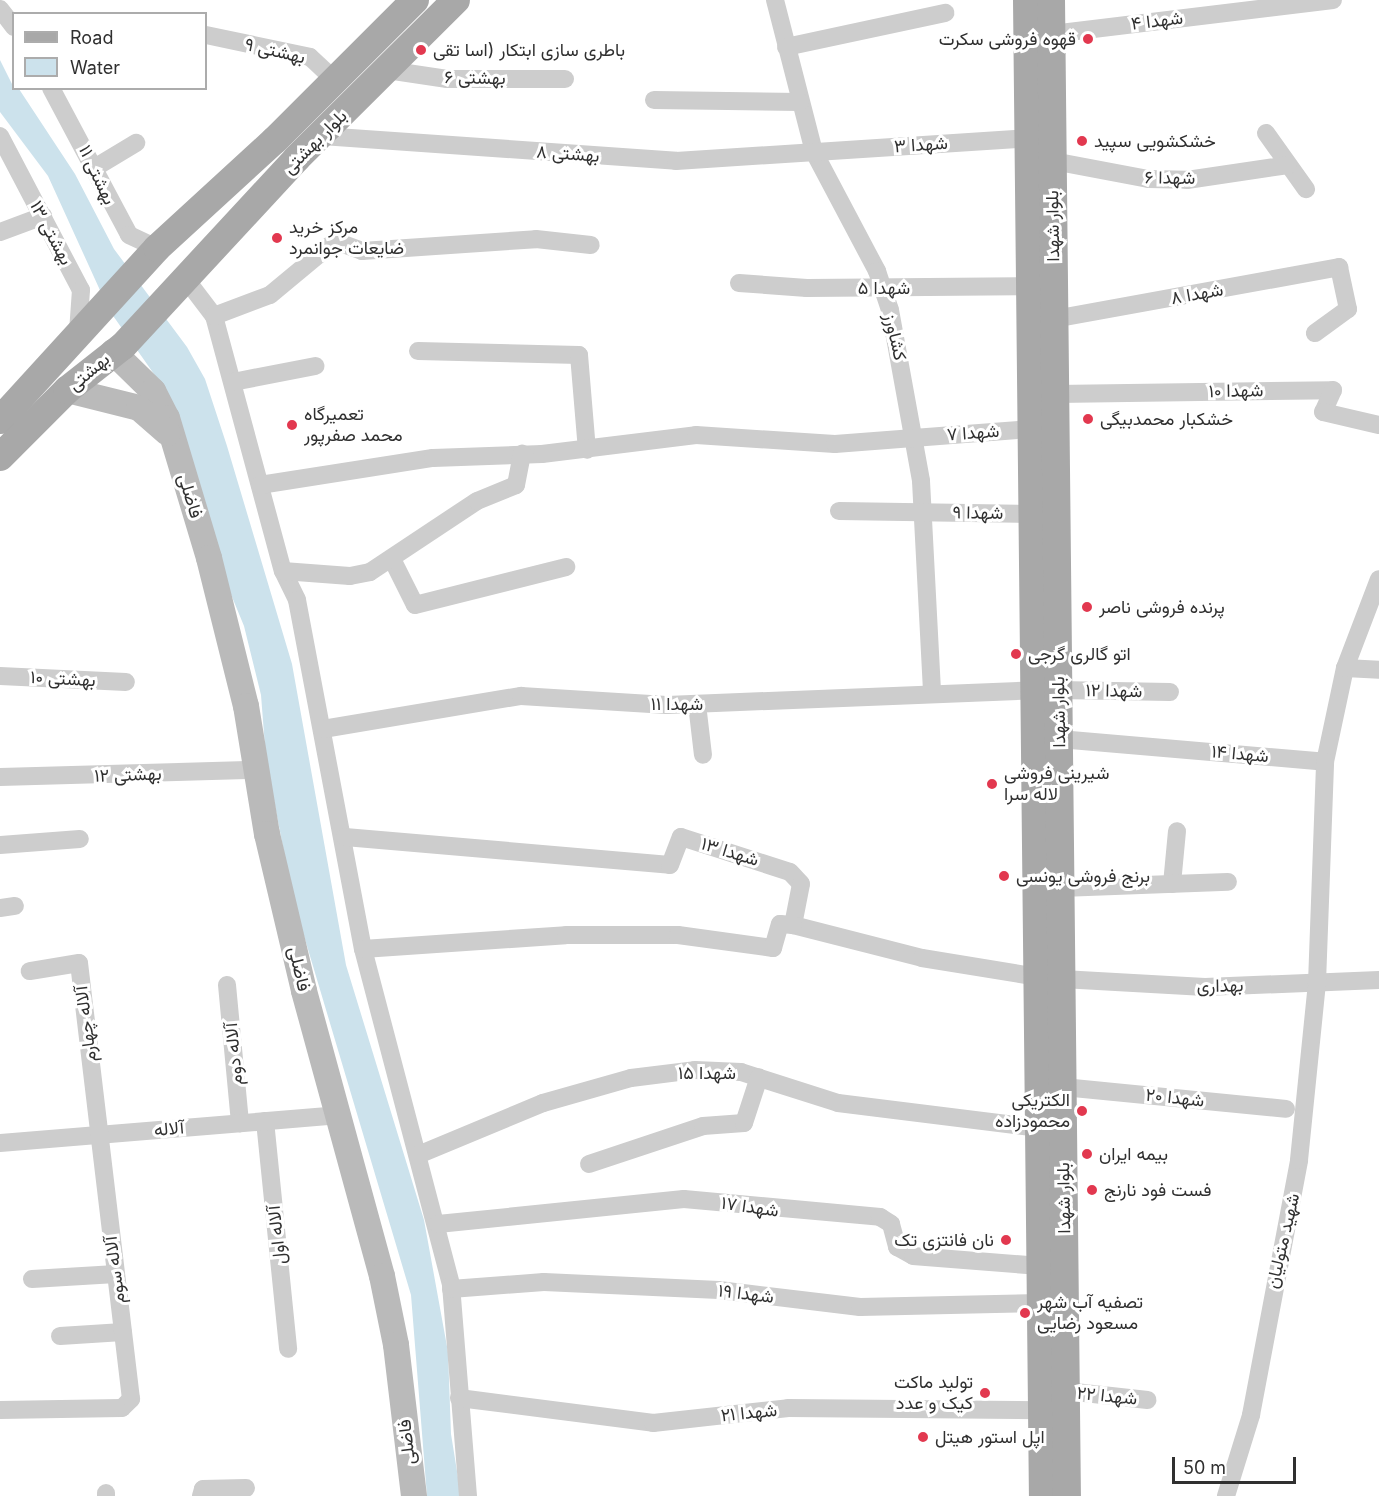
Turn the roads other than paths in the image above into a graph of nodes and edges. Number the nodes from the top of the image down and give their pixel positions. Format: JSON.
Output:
{"nodes":[{"id":1,"x":415,"y":0,"type":"edge"},
{"id":2,"x":456,"y":0,"type":"edge"},
{"id":3,"x":775,"y":0,"type":"edge"},
{"id":4,"x":1027,"y":0,"type":"edge"},
{"id":5,"x":1051,"y":0,"type":"edge"},
{"id":6,"x":1333,"y":0,"type":"edge"},
{"id":7,"x":0,"y":9,"type":"edge"},
{"id":8,"x":945,"y":13,"type":"dead end"},
{"id":9,"x":12,"y":24,"type":"edge"},
{"id":10,"x":1052,"y":34,"type":"junction"},
{"id":11,"x":207,"y":35,"type":"edge"},
{"id":12,"x":786,"y":47,"type":"junction"},
{"id":13,"x":387,"y":70,"type":"junction"},
{"id":14,"x":565,"y":79,"type":"dead end"},
{"id":15,"x":336,"y":81,"type":"junction"},
{"id":16,"x":52,"y":90,"type":"edge"},
{"id":17,"x":654,"y":100,"type":"dead end"},
{"id":18,"x":800,"y":102,"type":"junction"},
{"id":19,"x":1266,"y":134,"type":"dead end"},
{"id":20,"x":0,"y":136,"type":"edge"},
{"id":21,"x":322,"y":136,"type":"junction"},
{"id":22,"x":1028,"y":138,"type":"junction"},
{"id":23,"x":275,"y":140,"type":"junction"},
{"id":24,"x":136,"y":142,"type":"dead end"},
{"id":25,"x":814,"y":152,"type":"junction"},
{"id":26,"x":297,"y":158,"type":"junction"},
{"id":27,"x":252,"y":160,"type":"junction"},
{"id":28,"x":1053,"y":161,"type":"junction"},
{"id":29,"x":1288,"y":165,"type":"junction"},
{"id":30,"x":96,"y":166,"type":"junction"},
{"id":31,"x":273,"y":184,"type":"junction"},
{"id":32,"x":1306,"y":189,"type":"dead end"},
{"id":33,"x":42,"y":216,"type":"junction"},
{"id":34,"x":0,"y":232,"type":"edge"},
{"id":35,"x":591,"y":245,"type":"dead end"},
{"id":36,"x":152,"y":252,"type":"junction"},
{"id":37,"x":181,"y":282,"type":"junction"},
{"id":38,"x":739,"y":283,"type":"dead end"},
{"id":39,"x":1030,"y":286,"type":"junction"},
{"id":40,"x":883,"y":289,"type":"junction"},
{"id":41,"x":214,"y":316,"type":"junction"},
{"id":42,"x":1054,"y":320,"type":"junction"},
{"id":43,"x":86,"y":323,"type":"junction"},
{"id":44,"x":1315,"y":333,"type":"dead end"},
{"id":45,"x":118,"y":349,"type":"junction"},
{"id":46,"x":418,"y":351,"type":"dead end"},
{"id":47,"x":315,"y":366,"type":"dead end"},
{"id":48,"x":233,"y":382,"type":"junction"},
{"id":49,"x":67,"y":390,"type":"junction"},
{"id":50,"x":1056,"y":394,"type":"junction"},
{"id":51,"x":0,"y":420,"type":"edge"},
{"id":52,"x":1379,"y":425,"type":"edge"},
{"id":53,"x":1032,"y":429,"type":"junction"},
{"id":54,"x":914,"y":436,"type":"junction"},
{"id":55,"x":174,"y":444,"type":"junction"},
{"id":56,"x":588,"y":450,"type":"junction"},
{"id":57,"x":522,"y":454,"type":"junction"},
{"id":58,"x":0,"y":457,"type":"edge"},
{"id":59,"x":260,"y":485,"type":"junction"},
{"id":60,"x":839,"y":511,"type":"dead end"},
{"id":61,"x":923,"y":512,"type":"junction"},
{"id":62,"x":1032,"y":514,"type":"junction"},
{"id":63,"x":392,"y":559,"type":"junction"},
{"id":64,"x":566,"y":567,"type":"dead end"},
{"id":65,"x":283,"y":571,"type":"junction"},
{"id":66,"x":1379,"y":579,"type":"edge"},
{"id":67,"x":1346,"y":668,"type":"junction"},
{"id":68,"x":1379,"y":670,"type":"edge"},
{"id":69,"x":0,"y":676,"type":"edge"},
{"id":70,"x":126,"y":682,"type":"dead end"},
{"id":71,"x":1046,"y":690,"type":"junction"},
{"id":72,"x":1170,"y":692,"type":"dead end"},
{"id":73,"x":932,"y":694,"type":"junction"},
{"id":74,"x":697,"y":704,"type":"junction"},
{"id":75,"x":323,"y":729,"type":"junction"},
{"id":76,"x":1059,"y":739,"type":"junction"},
{"id":77,"x":703,"y":755,"type":"dead end"},
{"id":78,"x":1325,"y":762,"type":"junction"},
{"id":79,"x":256,"y":770,"type":"junction"},
{"id":80,"x":0,"y":777,"type":"edge"},
{"id":81,"x":1177,"y":831,"type":"dead end"},
{"id":82,"x":345,"y":837,"type":"junction"},
{"id":83,"x":80,"y":838,"type":"dead end"},
{"id":84,"x":0,"y":845,"type":"edge"},
{"id":85,"x":1228,"y":882,"type":"dead end"},
{"id":86,"x":1172,"y":884,"type":"junction"},
{"id":87,"x":1061,"y":888,"type":"junction"},
{"id":88,"x":793,"y":925,"type":"junction"},
{"id":89,"x":363,"y":950,"type":"junction"},
{"id":90,"x":30,"y":971,"type":"dead end"},
{"id":91,"x":1050,"y":978,"type":"junction"},
{"id":92,"x":1379,"y":980,"type":"edge"},
{"id":93,"x":1317,"y":982,"type":"junction"},
{"id":94,"x":227,"y":985,"type":"dead end"},
{"id":95,"x":759,"y":1077,"type":"junction"},
{"id":96,"x":1063,"y":1087,"type":"junction"},
{"id":97,"x":1286,"y":1109,"type":"dead end"},
{"id":98,"x":337,"y":1115,"type":"junction"},
{"id":99,"x":265,"y":1121,"type":"junction"},
{"id":100,"x":240,"y":1123,"type":"junction"},
{"id":101,"x":1039,"y":1128,"type":"junction"},
{"id":102,"x":99,"y":1135,"type":"junction"},
{"id":103,"x":0,"y":1143,"type":"edge"},
{"id":104,"x":418,"y":1155,"type":"junction"},
{"id":105,"x":589,"y":1164,"type":"dead end"},
{"id":106,"x":438,"y":1224,"type":"junction"},
{"id":107,"x":1041,"y":1266,"type":"junction"},
{"id":108,"x":116,"y":1274,"type":"junction"},
{"id":109,"x":32,"y":1279,"type":"dead end"},
{"id":110,"x":452,"y":1289,"type":"junction"},
{"id":111,"x":1041,"y":1303,"type":"junction"},
{"id":112,"x":123,"y":1332,"type":"junction"},
{"id":113,"x":60,"y":1336,"type":"dead end"},
{"id":114,"x":288,"y":1349,"type":"dead end"},
{"id":115,"x":1058,"y":1375,"type":"junction"},
{"id":116,"x":459,"y":1398,"type":"junction"},
{"id":117,"x":1148,"y":1400,"type":"dead end"},
{"id":118,"x":0,"y":1410,"type":"edge"},
{"id":119,"x":1042,"y":1410,"type":"junction"},
{"id":120,"x":246,"y":1488,"type":"dead end"},
{"id":121,"x":201,"y":1496,"type":"edge"},
{"id":122,"x":414,"y":1496,"type":"edge"},
{"id":123,"x":468,"y":1496,"type":"edge"},
{"id":124,"x":1043,"y":1496,"type":"edge"},
{"id":125,"x":1067,"y":1496,"type":"edge"},
{"id":126,"x":1226,"y":1496,"type":"edge"}],
"edges":[{"from":1,"to":15,"type":"main road","name":"بلوار بهشتی"},
{"from":2,"to":13,"type":"main road","name":"بلوار بهشتی"},
{"from":3,"to":12,"type":"street","name":"کشاورز"},
{"from":4,"to":22,"type":"main road","name":"بلوار شهدا"},
{"from":5,"to":10,"type":"main road","name":"بلوار شهدا"},
{"from":6,"to":10,"type":"street","name":"شهدا ۴"},
{"from":7,"to":9,"type":"street"},
{"from":8,"to":12,"type":"street"},
{"from":10,"to":28,"type":"main road","name":"بلوار شهدا"},
{"from":11,"to":15,"type":"street","name":"بهشتی ۹"},
{"from":12,"to":18,"type":"street","name":"کشاورز"},
{"from":13,"to":14,"type":"street","name":"بهشتی ۶"},
{"from":13,"to":21,"type":"main road","name":"بلوار بهشتی"},
{"from":15,"to":23,"type":"main road","name":"بلوار بهشتی"},
{"from":16,"to":30,"type":"street","name":"بهشتی ۱۱"},
{"from":17,"to":18,"type":"street"},
{"from":18,"to":25,"type":"street","name":"کشاورز"},
{"from":19,"to":29,"type":"street"},
{"from":20,"to":33,"type":"street","name":"بهشتی ۱۳"},
{"from":21,"to":25,"type":"street","name":"بهشتی ۸"},
{"from":21,"to":26,"type":"main road","name":"بلوار بهشتی"},
{"from":22,"to":25,"type":"street","name":"شهدا ۳"},
{"from":22,"to":39,"type":"main road","name":"بلوار شهدا"},
{"from":23,"to":26,"type":"main road"},
{"from":23,"to":27,"type":"main road","name":"بلوار بهشتی"},
{"from":24,"to":30,"type":"street"},
{"from":25,"to":40,"type":"street","name":"کشاورز"},
{"from":26,"to":31,"type":"main road","name":"بلوار بهشتی"},
{"from":27,"to":31,"type":"main road"},
{"from":27,"to":36,"type":"main road","name":"بلوار بهشتی"},
{"from":28,"to":29,"type":"street","name":"شهدا ۶"},
{"from":28,"to":42,"type":"main road","name":"بلوار شهدا"},
{"from":29,"to":32,"type":"street"},
{"from":30,"to":36,"type":"street","name":"بهشتی ۱۱"},
{"from":31,"to":37,"type":"main road","name":"بلوار بهشتی"},
{"from":33,"to":34,"type":"street"},
{"from":33,"to":43,"type":"street","name":"بهشتی ۱۳"},
{"from":35,"to":41,"type":"street"},
{"from":36,"to":43,"type":"main road"},
{"from":37,"to":41,"type":"street"},
{"from":37,"to":45,"type":"main road","name":"بهشتی"},
{"from":38,"to":40,"type":"street","name":"شهدا ۵"},
{"from":39,"to":40,"type":"street","name":"شهدا ۵"},
{"from":39,"to":53,"type":"main road","name":"بلوار شهدا"},
{"from":40,"to":54,"type":"street","name":"کشاورز"},
{"from":41,"to":48,"type":"street"},
{"from":42,"to":44,"type":"street","name":"شهدا ۸"},
{"from":42,"to":50,"type":"main road","name":"بلوار شهدا"},
{"from":43,"to":51,"type":"main road"},
{"from":45,"to":49,"type":"main road","name":"بهشتی"},
{"from":45,"to":55,"type":"main road","name":"فاضلی"},
{"from":46,"to":56,"type":"street"},
{"from":47,"to":48,"type":"street"},
{"from":48,"to":59,"type":"street"},
{"from":49,"to":55,"type":"main road","name":"فاضلی"},
{"from":49,"to":58,"type":"main road","name":"بهشتی"},
{"from":50,"to":52,"type":"street","name":"شهدا ۱۰"},
{"from":50,"to":71,"type":"main road","name":"بلوار شهدا"},
{"from":53,"to":54,"type":"street","name":"شهدا ۷"},
{"from":53,"to":62,"type":"main road","name":"بلوار شهدا"},
{"from":54,"to":56,"type":"street","name":"شهدا ۷"},
{"from":54,"to":61,"type":"street","name":"کشاورز"},
{"from":55,"to":79,"type":"main road","name":"فاضلی"},
{"from":56,"to":57,"type":"street","name":"شهدا ۷"},
{"from":57,"to":59,"type":"street","name":"شهدا ۷"},
{"from":57,"to":63,"type":"street"},
{"from":59,"to":65,"type":"street"},
{"from":60,"to":61,"type":"street","name":"شهدا ۹"},
{"from":61,"to":62,"type":"street","name":"شهدا ۹"},
{"from":61,"to":73,"type":"street","name":"کشاورز"},
{"from":62,"to":71,"type":"main road","name":"بلوار شهدا"},
{"from":63,"to":64,"type":"street"},
{"from":63,"to":65,"type":"street"},
{"from":65,"to":75,"type":"street"},
{"from":66,"to":67,"type":"street"},
{"from":67,"to":68,"type":"street"},
{"from":67,"to":78,"type":"street"},
{"from":69,"to":70,"type":"street","name":"بهشتی ۱۰"},
{"from":71,"to":72,"type":"street","name":"شهدا ۱۲"},
{"from":71,"to":73,"type":"street","name":"شهدا ۱۱"},
{"from":71,"to":76,"type":"main road","name":"بلوار شهدا"},
{"from":71,"to":91,"type":"main road","name":"بلوار شهدا"},
{"from":73,"to":74,"type":"street","name":"شهدا ۱۱"},
{"from":74,"to":75,"type":"street","name":"شهدا ۱۱"},
{"from":74,"to":77,"type":"street"},
{"from":75,"to":82,"type":"street"},
{"from":76,"to":78,"type":"street","name":"شهدا ۱۴"},
{"from":76,"to":87,"type":"main road","name":"بلوار شهدا"},
{"from":78,"to":93,"type":"street","name":"شهید متولیان"},
{"from":79,"to":80,"type":"street","name":"بهشتی ۱۲"},
{"from":79,"to":98,"type":"main road","name":"فاضلی"},
{"from":81,"to":86,"type":"street"},
{"from":82,"to":88,"type":"street","name":"شهدا ۱۳"},
{"from":82,"to":89,"type":"street"},
{"from":83,"to":84,"type":"street"},
{"from":85,"to":86,"type":"street"},
{"from":86,"to":87,"type":"street"},
{"from":87,"to":91,"type":"main road","name":"بلوار شهدا"},
{"from":88,"to":89,"type":"street"},
{"from":88,"to":91,"type":"street"},
{"from":89,"to":104,"type":"street"},
{"from":90,"to":102,"type":"street","name":"آلاله چهارم"},
{"from":91,"to":93,"type":"street","name":"بهداری"},
{"from":91,"to":96,"type":"main road","name":"بلوار شهدا"},
{"from":91,"to":101,"type":"main road","name":"بلوار شهدا"},
{"from":92,"to":93,"type":"street","name":"بهداری"},
{"from":93,"to":126,"type":"street","name":"شهید متولیان"},
{"from":94,"to":100,"type":"street","name":"آلاله دوم"},
{"from":95,"to":101,"type":"street","name":"شهدا ۱۵"},
{"from":95,"to":104,"type":"street","name":"شهدا ۱۵"},
{"from":95,"to":105,"type":"street"},
{"from":96,"to":97,"type":"street","name":"شهدا ۲۰"},
{"from":96,"to":115,"type":"main road","name":"بلوار شهدا"},
{"from":98,"to":99,"type":"street","name":"آلاله"},
{"from":98,"to":122,"type":"main road","name":"فاضلی"},
{"from":99,"to":100,"type":"street","name":"آلاله"},
{"from":99,"to":114,"type":"street","name":"آلاله اول"},
{"from":100,"to":102,"type":"street","name":"آلاله"},
{"from":101,"to":107,"type":"main road","name":"بلوار شهدا"},
{"from":102,"to":103,"type":"street","name":"آلاله"},
{"from":102,"to":108,"type":"street","name":"آلاله سوم"},
{"from":104,"to":106,"type":"street"},
{"from":106,"to":107,"type":"street","name":"شهدا ۱۷"},
{"from":106,"to":110,"type":"street"},
{"from":107,"to":111,"type":"main road","name":"بلوار شهدا"},
{"from":108,"to":109,"type":"street"},
{"from":108,"to":112,"type":"street","name":"آلاله سوم"},
{"from":110,"to":111,"type":"street","name":"شهدا ۱۹"},
{"from":110,"to":116,"type":"street"},
{"from":111,"to":115,"type":"main road","name":"بلوار شهدا"},
{"from":112,"to":113,"type":"street"},
{"from":112,"to":118,"type":"street","name":"آلاله سوم"},
{"from":115,"to":117,"type":"street","name":"شهدا ۲۲"},
{"from":115,"to":119,"type":"main road","name":"بلوار شهدا"},
{"from":115,"to":125,"type":"main road","name":"بلوار شهدا"},
{"from":116,"to":119,"type":"street","name":"شهدا ۲۱"},
{"from":116,"to":123,"type":"street"},
{"from":119,"to":124,"type":"main road","name":"بلوار شهدا"},
{"from":120,"to":121,"type":"street"}]}
